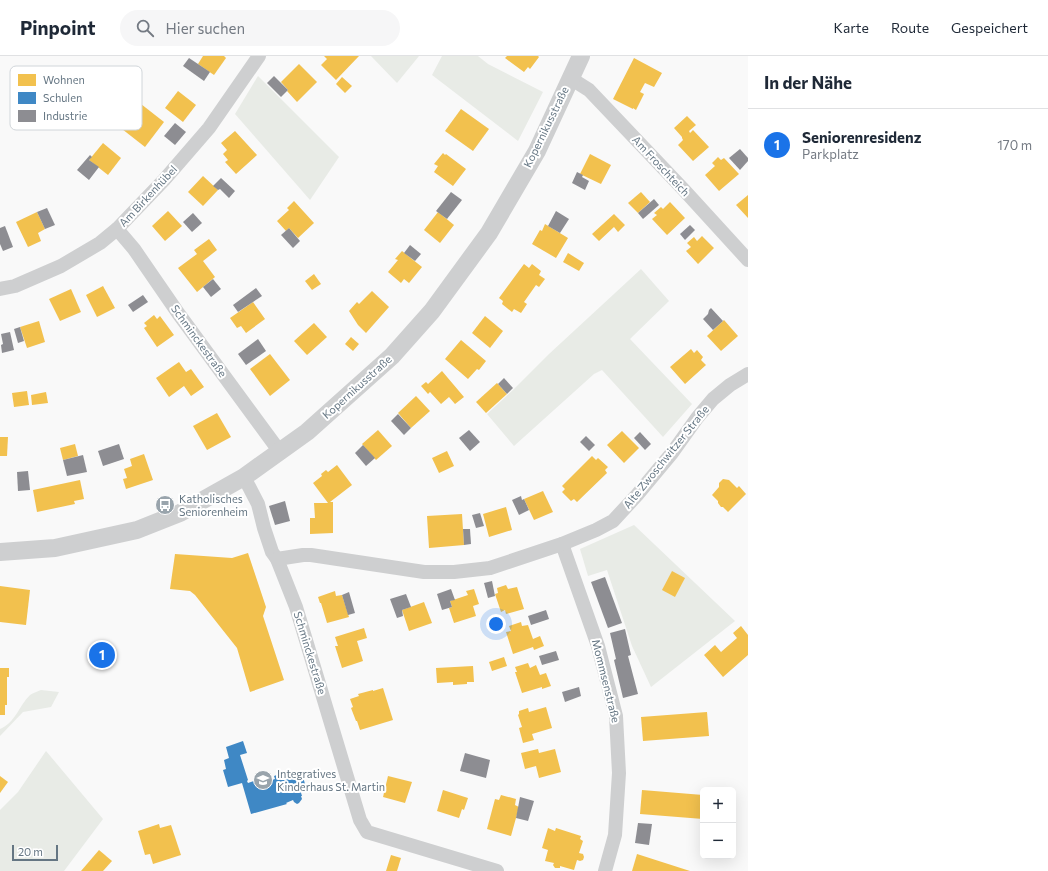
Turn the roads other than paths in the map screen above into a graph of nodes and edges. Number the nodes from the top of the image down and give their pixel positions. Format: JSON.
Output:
{"nodes":[{"id":1,"x":259,"y":56,"type":"edge"},
{"id":2,"x":581,"y":56,"type":"edge"},
{"id":3,"x":570,"y":78,"type":"junction"},
{"id":4,"x":117,"y":229,"type":"junction"},
{"id":5,"x":748,"y":260,"type":"edge"},
{"id":6,"x":0,"y":289,"type":"edge"},
{"id":7,"x":748,"y":374,"type":"edge"},
{"id":8,"x":280,"y":452,"type":"junction"},
{"id":9,"x":244,"y":477,"type":"junction"},
{"id":10,"x":562,"y":544,"type":"junction"},
{"id":11,"x":0,"y":552,"type":"edge"},
{"id":12,"x":277,"y":559,"type":"junction"},
{"id":13,"x":496,"y":871,"type":"edge"},
{"id":14,"x":605,"y":871,"type":"edge"}],
"edges":[{"from":1,"to":4,"type":"street","name":"Am Birkenhübel"},
{"from":2,"to":3,"type":"street","name":"Kopernikusstraße"},
{"from":3,"to":5,"type":"street","name":"Am Froschteich"},
{"from":3,"to":8,"type":"street","name":"Kopernikusstraße"},
{"from":4,"to":6,"type":"street","name":"Am Birkenhübel"},
{"from":4,"to":8,"type":"street","name":"Schminckestraße"},
{"from":7,"to":10,"type":"street","name":"Alte Zwoschwitzer Straße"},
{"from":8,"to":9,"type":"street","name":"Kopernikusstraße"},
{"from":9,"to":11,"type":"street","name":"Kopernikusstraße"},
{"from":9,"to":12,"type":"street","name":"Schminckestraße"},
{"from":10,"to":12,"type":"street","name":"Alte Zwoschwitzer Straße"},
{"from":10,"to":14,"type":"street","name":"Mommsenstraße"},
{"from":12,"to":13,"type":"street","name":"Schminckestraße"}]}
